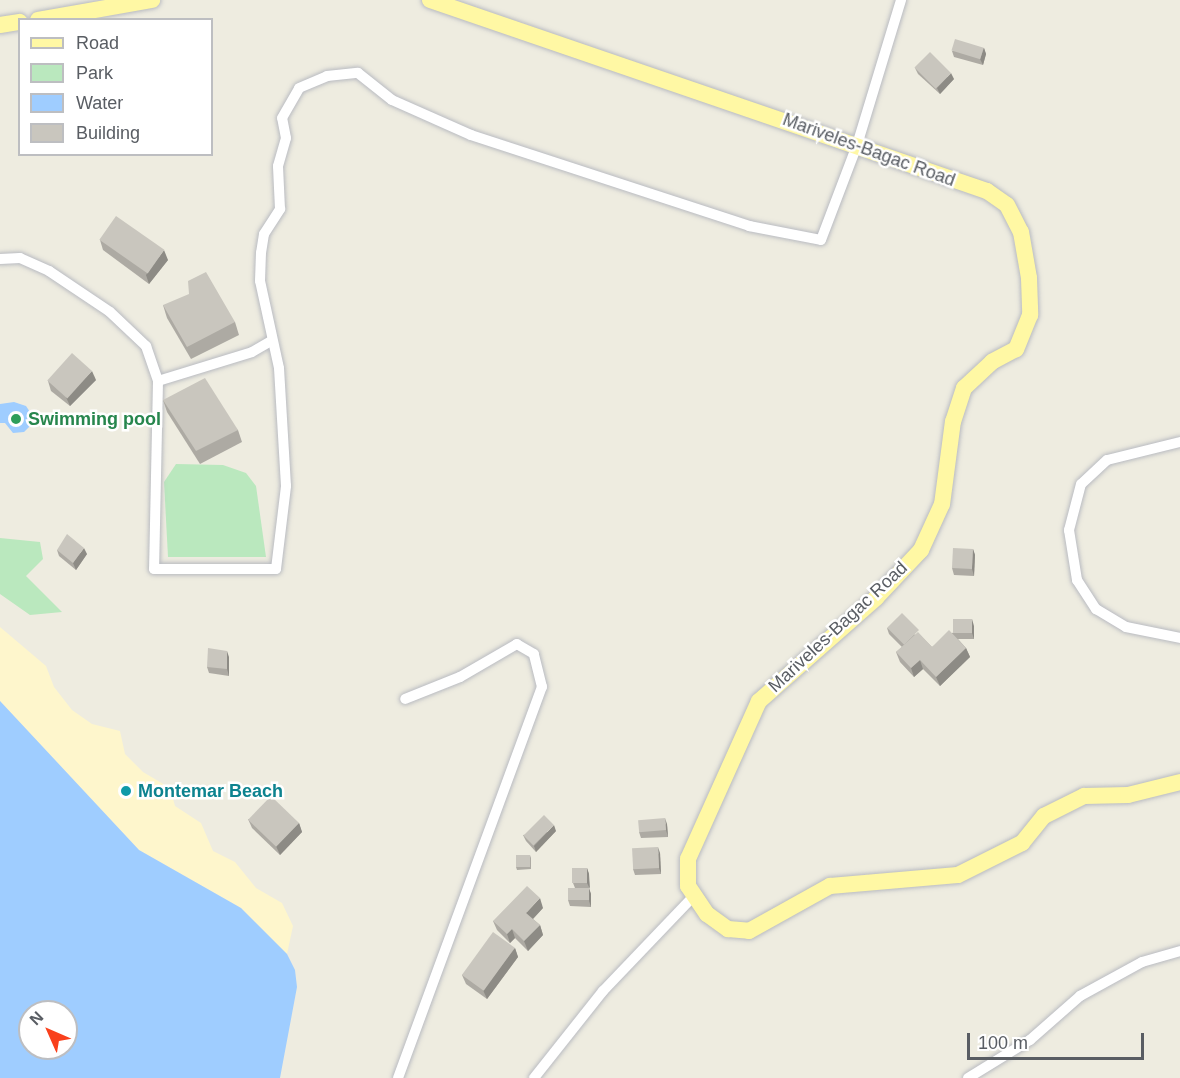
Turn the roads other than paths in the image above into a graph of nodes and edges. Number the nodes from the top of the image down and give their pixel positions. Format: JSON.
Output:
{"nodes":[{"id":1,"x":152,"y":0,"type":"edge"},
{"id":2,"x":430,"y":0,"type":"edge"},
{"id":3,"x":901,"y":0,"type":"edge"},
{"id":4,"x":49,"y":18,"type":"edge"},
{"id":5,"x":18,"y":22,"type":"edge"},
{"id":6,"x":0,"y":25,"type":"edge"},
{"id":7,"x":857,"y":145,"type":"junction"},
{"id":8,"x":0,"y":259,"type":"edge"},
{"id":9,"x":271,"y":341,"type":"junction"},
{"id":10,"x":158,"y":381,"type":"junction"},
{"id":11,"x":1180,"y":441,"type":"edge"},
{"id":12,"x":1180,"y":638,"type":"edge"},
{"id":13,"x":405,"y":699,"type":"dead end"},
{"id":14,"x":1180,"y":782,"type":"edge"},
{"id":15,"x":692,"y":898,"type":"junction"},
{"id":16,"x":1180,"y":951,"type":"edge"},
{"id":17,"x":398,"y":1078,"type":"edge"},
{"id":18,"x":534,"y":1078,"type":"edge"},
{"id":19,"x":968,"y":1078,"type":"edge"}],
"edges":[{"from":1,"to":4,"type":"main road"},
{"from":2,"to":7,"type":"main road","name":"Mariveles-Bagac Road"},
{"from":3,"to":7,"type":"street"},
{"from":5,"to":6,"type":"main road"},
{"from":7,"to":9,"type":"street"},
{"from":7,"to":15,"type":"main road","name":"Mariveles-Bagac Road"},
{"from":8,"to":10,"type":"street"},
{"from":9,"to":10,"type":"street"},
{"from":9,"to":10,"type":"street"},
{"from":11,"to":12,"type":"street"},
{"from":13,"to":17,"type":"street"},
{"from":14,"to":15,"type":"main road"},
{"from":15,"to":18,"type":"street"},
{"from":16,"to":19,"type":"street"}]}
